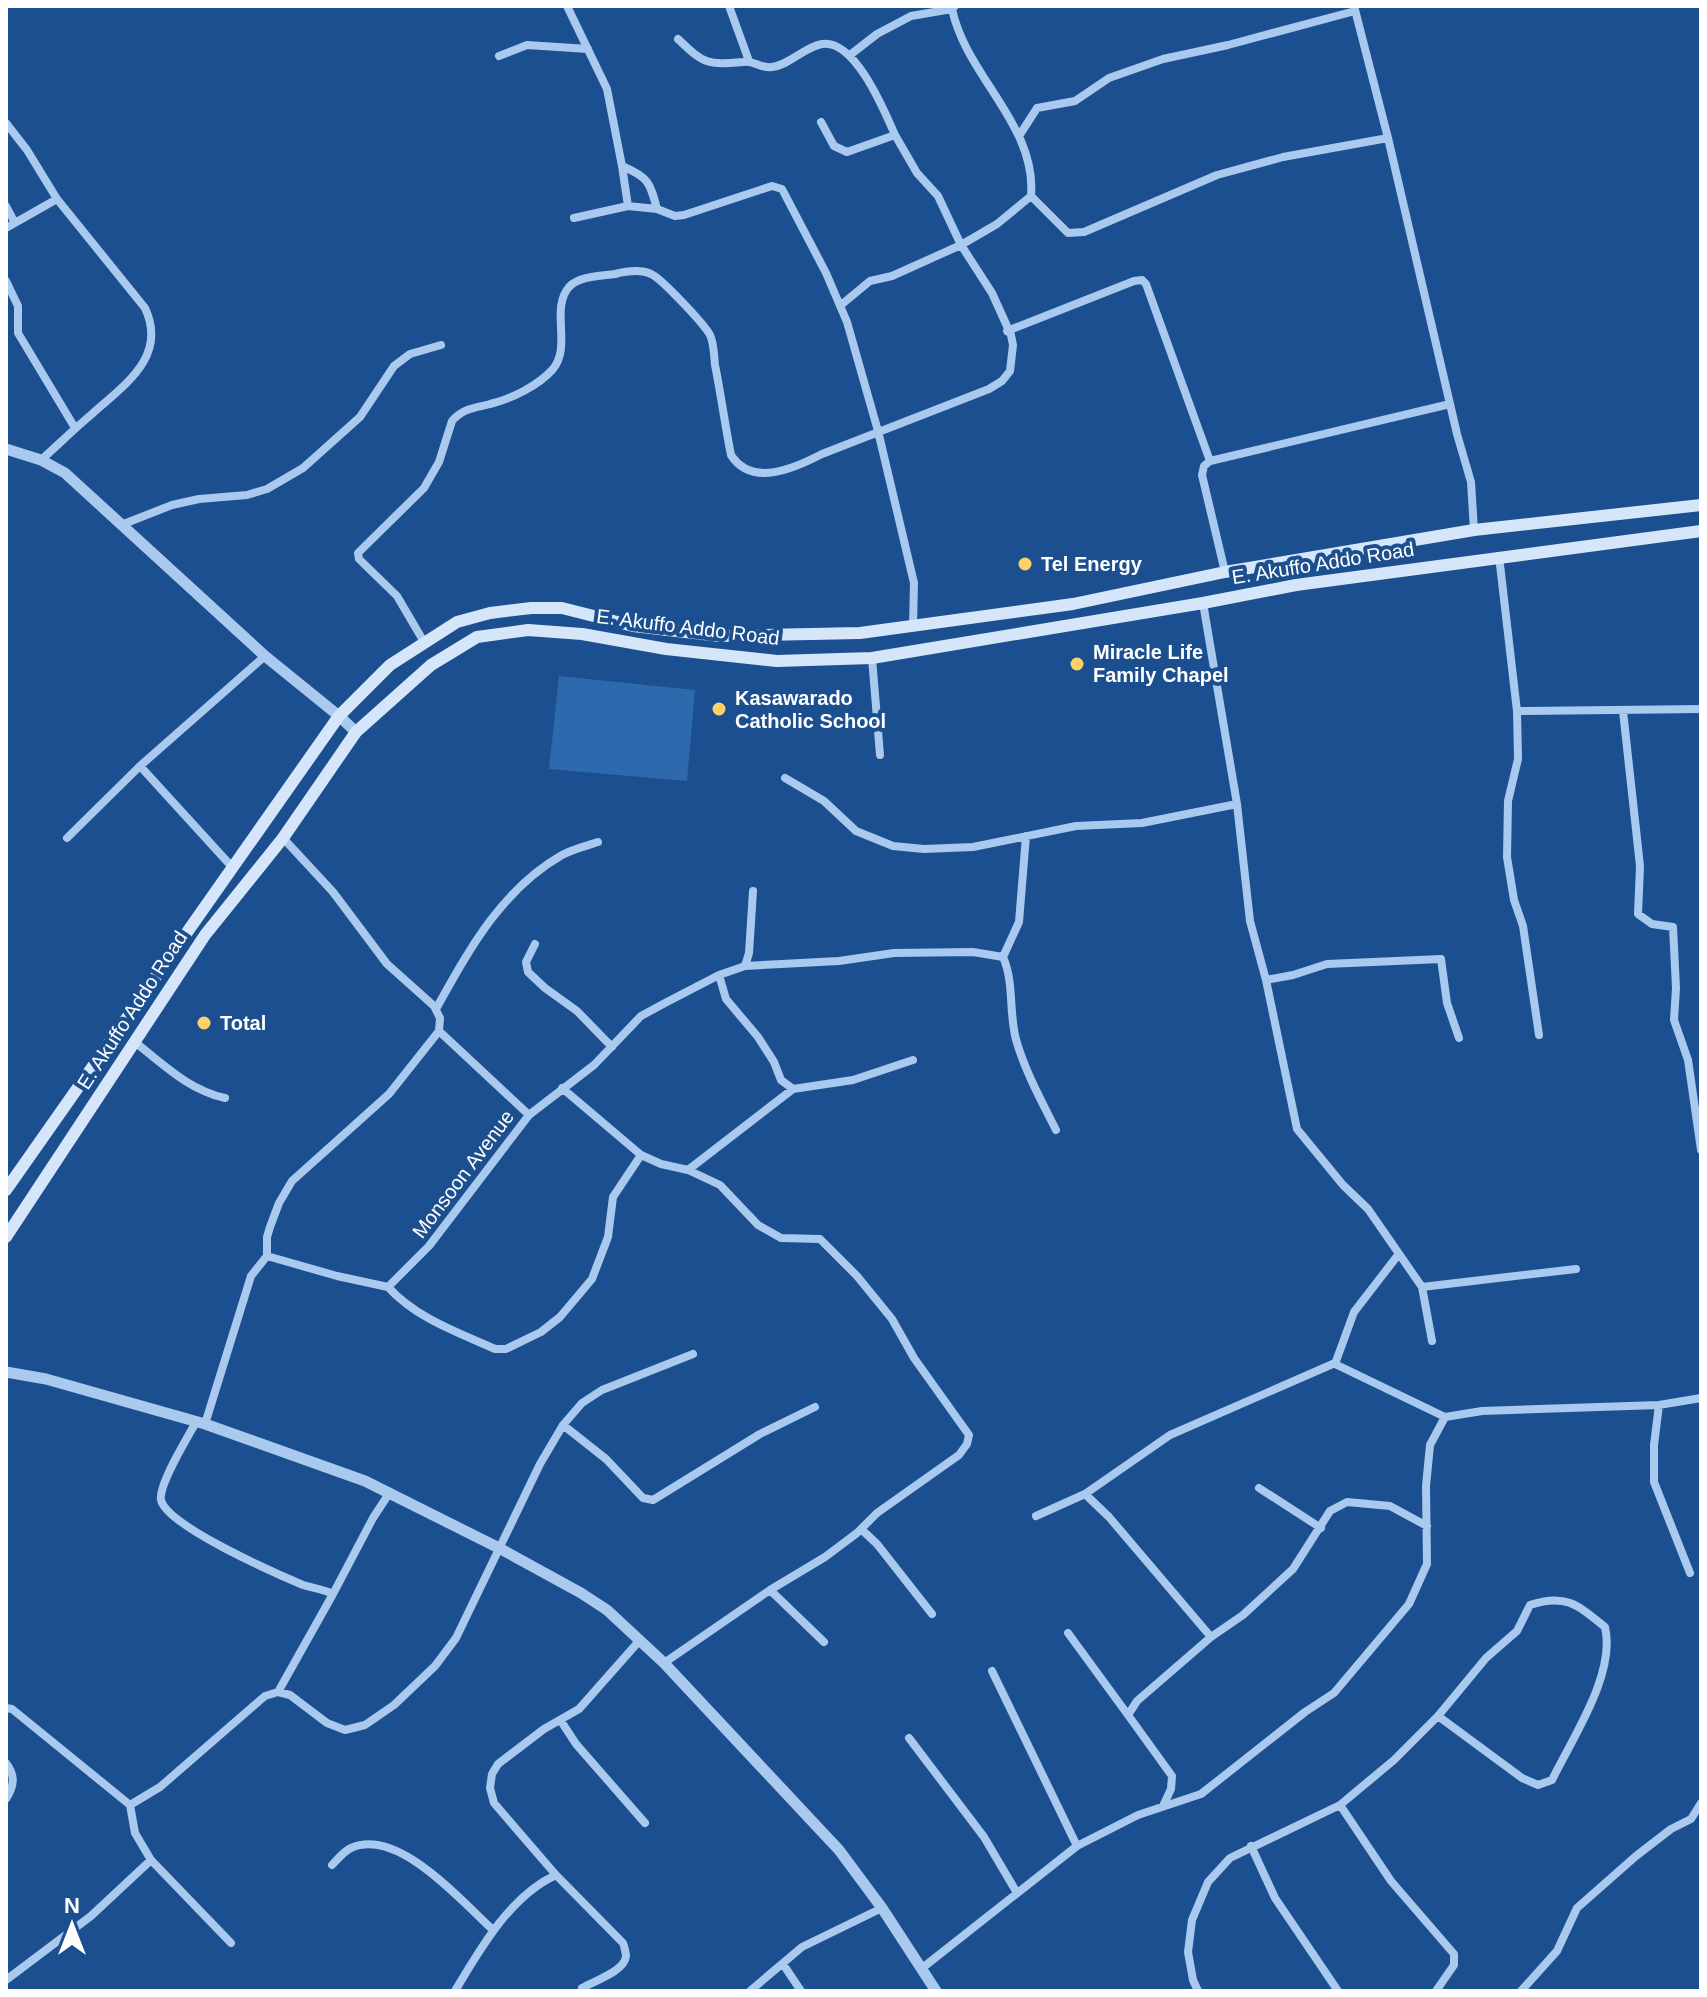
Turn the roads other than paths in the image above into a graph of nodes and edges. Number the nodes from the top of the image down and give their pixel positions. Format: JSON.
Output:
{"nodes":[{"id":1,"x":567,"y":6,"type":"edge"},
{"id":2,"x":729,"y":6,"type":"edge"},
{"id":3,"x":953,"y":8,"type":"edge"},
{"id":4,"x":1354,"y":9,"type":"edge"},
{"id":5,"x":678,"y":39,"type":"dead end"},
{"id":6,"x":588,"y":49,"type":"junction"},
{"id":7,"x":850,"y":55,"type":"junction"},
{"id":8,"x":499,"y":56,"type":"dead end"},
{"id":9,"x":749,"y":61,"type":"junction"},
{"id":10,"x":821,"y":122,"type":"dead end"},
{"id":11,"x":6,"y":123,"type":"edge"},
{"id":12,"x":895,"y":135,"type":"junction"},
{"id":13,"x":1019,"y":136,"type":"junction"},
{"id":14,"x":1388,"y":138,"type":"junction"},
{"id":15,"x":622,"y":166,"type":"junction"},
{"id":16,"x":1031,"y":196,"type":"junction"},
{"id":17,"x":57,"y":199,"type":"junction"},
{"id":18,"x":6,"y":206,"type":"edge"},
{"id":19,"x":628,"y":206,"type":"junction"},
{"id":20,"x":657,"y":209,"type":"junction"},
{"id":21,"x":574,"y":218,"type":"dead end"},
{"id":22,"x":10,"y":226,"type":"edge"},
{"id":23,"x":961,"y":245,"type":"junction"},
{"id":24,"x":6,"y":281,"type":"edge"},
{"id":25,"x":841,"y":305,"type":"junction"},
{"id":26,"x":1007,"y":331,"type":"junction"},
{"id":27,"x":441,"y":345,"type":"dead end"},
{"id":28,"x":1450,"y":404,"type":"junction"},
{"id":29,"x":75,"y":428,"type":"junction"},
{"id":30,"x":878,"y":431,"type":"junction"},
{"id":31,"x":6,"y":449,"type":"edge"},
{"id":32,"x":41,"y":460,"type":"junction"},
{"id":33,"x":1210,"y":461,"type":"junction"},
{"id":34,"x":1701,"y":505,"type":"edge"},
{"id":35,"x":121,"y":525,"type":"junction"},
{"id":36,"x":1474,"y":530,"type":"junction"},
{"id":37,"x":1701,"y":531,"type":"edge"},
{"id":38,"x":1499,"y":556,"type":"junction"},
{"id":39,"x":1225,"y":572,"type":"junction"},
{"id":40,"x":1203,"y":603,"type":"junction"},
{"id":41,"x":913,"y":625,"type":"junction"},
{"id":42,"x":424,"y":642,"type":"junction"},
{"id":43,"x":265,"y":656,"type":"junction"},
{"id":44,"x":872,"y":658,"type":"junction"},
{"id":45,"x":1701,"y":709,"type":"edge"},
{"id":46,"x":1517,"y":711,"type":"junction"},
{"id":47,"x":1623,"y":711,"type":"junction"},
{"id":48,"x":339,"y":716,"type":"junction"},
{"id":49,"x":356,"y":732,"type":"junction"},
{"id":50,"x":880,"y":755,"type":"dead end"},
{"id":51,"x":140,"y":766,"type":"junction"},
{"id":52,"x":785,"y":778,"type":"dead end"},
{"id":53,"x":1237,"y":804,"type":"junction"},
{"id":54,"x":1026,"y":836,"type":"junction"},
{"id":55,"x":67,"y":838,"type":"dead end"},
{"id":56,"x":283,"y":838,"type":"junction"},
{"id":57,"x":598,"y":842,"type":"dead end"},
{"id":58,"x":233,"y":868,"type":"junction"},
{"id":59,"x":753,"y":891,"type":"dead end"},
{"id":60,"x":535,"y":944,"type":"dead end"},
{"id":61,"x":1003,"y":957,"type":"junction"},
{"id":62,"x":745,"y":966,"type":"junction"},
{"id":63,"x":719,"y":975,"type":"junction"},
{"id":64,"x":1266,"y":980,"type":"junction"},
{"id":65,"x":436,"y":1009,"type":"junction"},
{"id":66,"x":439,"y":1031,"type":"junction"},
{"id":67,"x":1539,"y":1035,"type":"dead end"},
{"id":68,"x":1459,"y":1038,"type":"dead end"},
{"id":69,"x":136,"y":1043,"type":"junction"},
{"id":70,"x":612,"y":1047,"type":"junction"},
{"id":71,"x":913,"y":1060,"type":"dead end"},
{"id":72,"x":562,"y":1088,"type":"junction"},
{"id":73,"x":793,"y":1089,"type":"junction"},
{"id":74,"x":225,"y":1098,"type":"dead end"},
{"id":75,"x":529,"y":1115,"type":"junction"},
{"id":76,"x":1056,"y":1130,"type":"dead end"},
{"id":77,"x":1701,"y":1150,"type":"edge"},
{"id":78,"x":641,"y":1155,"type":"junction"},
{"id":79,"x":688,"y":1170,"type":"junction"},
{"id":80,"x":6,"y":1190,"type":"edge"},
{"id":81,"x":6,"y":1237,"type":"edge"},
{"id":82,"x":1398,"y":1255,"type":"junction"},
{"id":83,"x":267,"y":1256,"type":"junction"},
{"id":84,"x":1576,"y":1269,"type":"dead end"},
{"id":85,"x":388,"y":1287,"type":"junction"},
{"id":86,"x":1422,"y":1287,"type":"junction"},
{"id":87,"x":1432,"y":1341,"type":"dead end"},
{"id":88,"x":693,"y":1354,"type":"dead end"},
{"id":89,"x":1335,"y":1363,"type":"junction"},
{"id":90,"x":6,"y":1372,"type":"edge"},
{"id":91,"x":1701,"y":1398,"type":"edge"},
{"id":92,"x":1659,"y":1405,"type":"junction"},
{"id":93,"x":815,"y":1407,"type":"dead end"},
{"id":94,"x":1445,"y":1417,"type":"junction"},
{"id":95,"x":200,"y":1423,"type":"junction"},
{"id":96,"x":563,"y":1425,"type":"junction"},
{"id":97,"x":1259,"y":1488,"type":"dead end"},
{"id":98,"x":390,"y":1492,"type":"junction"},
{"id":99,"x":1085,"y":1494,"type":"junction"},
{"id":100,"x":1036,"y":1516,"type":"dead end"},
{"id":101,"x":1427,"y":1526,"type":"junction"},
{"id":102,"x":1321,"y":1528,"type":"junction"},
{"id":103,"x":861,"y":1529,"type":"junction"},
{"id":104,"x":499,"y":1548,"type":"junction"},
{"id":105,"x":1690,"y":1573,"type":"dead end"},
{"id":106,"x":770,"y":1590,"type":"junction"},
{"id":107,"x":333,"y":1594,"type":"junction"},
{"id":108,"x":932,"y":1614,"type":"dead end"},
{"id":109,"x":1068,"y":1633,"type":"dead end"},
{"id":110,"x":1211,"y":1637,"type":"junction"},
{"id":111,"x":640,"y":1640,"type":"junction"},
{"id":112,"x":824,"y":1642,"type":"dead end"},
{"id":113,"x":664,"y":1663,"type":"junction"},
{"id":114,"x":992,"y":1671,"type":"dead end"},
{"id":115,"x":278,"y":1692,"type":"junction"},
{"id":116,"x":6,"y":1708,"type":"edge"},
{"id":117,"x":1128,"y":1715,"type":"junction"},
{"id":118,"x":1438,"y":1716,"type":"junction"},
{"id":119,"x":561,"y":1721,"type":"junction"},
{"id":120,"x":909,"y":1738,"type":"dead end"},
{"id":121,"x":6,"y":1763,"type":"edge"},
{"id":122,"x":6,"y":1799,"type":"edge"},
{"id":123,"x":1701,"y":1803,"type":"edge"},
{"id":124,"x":1164,"y":1804,"type":"junction"},
{"id":125,"x":130,"y":1805,"type":"junction"},
{"id":126,"x":1340,"y":1805,"type":"junction"},
{"id":127,"x":645,"y":1823,"type":"dead end"},
{"id":128,"x":1077,"y":1846,"type":"junction"},
{"id":129,"x":1251,"y":1846,"type":"junction"},
{"id":130,"x":151,"y":1860,"type":"junction"},
{"id":131,"x":332,"y":1865,"type":"dead end"},
{"id":132,"x":556,"y":1875,"type":"junction"},
{"id":133,"x":1017,"y":1893,"type":"junction"},
{"id":134,"x":882,"y":1908,"type":"junction"},
{"id":135,"x":493,"y":1930,"type":"junction"},
{"id":136,"x":231,"y":1943,"type":"dead end"},
{"id":137,"x":783,"y":1964,"type":"junction"},
{"id":138,"x":921,"y":1969,"type":"junction"},
{"id":139,"x":6,"y":1980,"type":"edge"},
{"id":140,"x":582,"y":1988,"type":"dead end"},
{"id":141,"x":455,"y":1991,"type":"edge"},
{"id":142,"x":750,"y":1991,"type":"edge"},
{"id":143,"x":801,"y":1991,"type":"edge"},
{"id":144,"x":936,"y":1991,"type":"edge"},
{"id":145,"x":1198,"y":1991,"type":"edge"},
{"id":146,"x":1338,"y":1991,"type":"edge"},
{"id":147,"x":1436,"y":1991,"type":"edge"},
{"id":148,"x":1521,"y":1991,"type":"edge"}],
"edges":[{"from":1,"to":6,"type":"street"},
{"from":2,"to":9,"type":"street"},
{"from":3,"to":7,"type":"street"},
{"from":3,"to":13,"type":"street"},
{"from":4,"to":13,"type":"street"},
{"from":4,"to":14,"type":"street"},
{"from":5,"to":9,"type":"street"},
{"from":6,"to":8,"type":"street"},
{"from":6,"to":15,"type":"street"},
{"from":7,"to":9,"type":"street"},
{"from":7,"to":12,"type":"street"},
{"from":10,"to":12,"type":"street"},
{"from":11,"to":17,"type":"street"},
{"from":12,"to":23,"type":"street"},
{"from":13,"to":16,"type":"street"},
{"from":14,"to":16,"type":"street"},
{"from":14,"to":28,"type":"street"},
{"from":15,"to":19,"type":"street"},
{"from":15,"to":20,"type":"street"},
{"from":16,"to":23,"type":"street"},
{"from":17,"to":22,"type":"street"},
{"from":17,"to":29,"type":"street"},
{"from":18,"to":22,"type":"street"},
{"from":19,"to":20,"type":"street"},
{"from":19,"to":21,"type":"street"},
{"from":20,"to":25,"type":"street"},
{"from":23,"to":25,"type":"street"},
{"from":23,"to":26,"type":"street"},
{"from":24,"to":29,"type":"street"},
{"from":25,"to":30,"type":"street"},
{"from":26,"to":30,"type":"street"},
{"from":26,"to":33,"type":"street"},
{"from":27,"to":35,"type":"street"},
{"from":28,"to":33,"type":"street"},
{"from":28,"to":36,"type":"street"},
{"from":29,"to":32,"type":"street"},
{"from":30,"to":41,"type":"street"},
{"from":30,"to":42,"type":"street"},
{"from":31,"to":32,"type":"street"},
{"from":32,"to":35,"type":"street"},
{"from":33,"to":39,"type":"street"},
{"from":34,"to":36,"type":"main road","name":"E. Akuffo Addo Road"},
{"from":35,"to":43,"type":"street"},
{"from":36,"to":39,"type":"main road","name":"E. Akuffo Addo Road"},
{"from":37,"to":38,"type":"main road","name":"E. Akuffo Addo Road"},
{"from":38,"to":40,"type":"main road","name":"E. Akuffo Addo Road"},
{"from":38,"to":46,"type":"street"},
{"from":39,"to":41,"type":"main road","name":"E. Akuffo Addo Road"},
{"from":40,"to":44,"type":"main road","name":"E. Akuffo Addo Road"},
{"from":40,"to":53,"type":"street"},
{"from":41,"to":42,"type":"main road","name":"E. Akuffo Addo Road"},
{"from":42,"to":48,"type":"main road","name":"E. Akuffo Addo Road"},
{"from":43,"to":48,"type":"street"},
{"from":43,"to":51,"type":"street"},
{"from":44,"to":49,"type":"main road","name":"E. Akuffo Addo Road"},
{"from":44,"to":50,"type":"street"},
{"from":45,"to":47,"type":"street"},
{"from":46,"to":47,"type":"street"},
{"from":46,"to":67,"type":"street"},
{"from":47,"to":77,"type":"street"},
{"from":48,"to":49,"type":"street"},
{"from":48,"to":58,"type":"main road","name":"E. Akuffo Addo Road"},
{"from":49,"to":56,"type":"main road","name":"E. Akuffo Addo Road"},
{"from":51,"to":55,"type":"street"},
{"from":51,"to":58,"type":"street"},
{"from":52,"to":54,"type":"street"},
{"from":53,"to":54,"type":"street"},
{"from":53,"to":64,"type":"street"},
{"from":54,"to":61,"type":"street"},
{"from":56,"to":65,"type":"street"},
{"from":56,"to":69,"type":"main road","name":"E. Akuffo Addo Road"},
{"from":57,"to":65,"type":"street"},
{"from":58,"to":80,"type":"main road","name":"E. Akuffo Addo Road"},
{"from":59,"to":62,"type":"street"},
{"from":60,"to":70,"type":"street"},
{"from":61,"to":62,"type":"street"},
{"from":61,"to":76,"type":"street"},
{"from":62,"to":63,"type":"street"},
{"from":63,"to":70,"type":"street"},
{"from":63,"to":73,"type":"street"},
{"from":64,"to":68,"type":"street"},
{"from":64,"to":82,"type":"street"},
{"from":65,"to":66,"type":"street"},
{"from":66,"to":75,"type":"street","name":"Monsoon Avenue"},
{"from":66,"to":83,"type":"street"},
{"from":69,"to":74,"type":"street"},
{"from":69,"to":81,"type":"main road","name":"E. Akuffo Addo Road"},
{"from":70,"to":72,"type":"street"},
{"from":71,"to":73,"type":"street"},
{"from":72,"to":75,"type":"street"},
{"from":72,"to":78,"type":"street"},
{"from":73,"to":79,"type":"street"},
{"from":75,"to":85,"type":"street","name":"Monsoon Avenue"},
{"from":78,"to":79,"type":"street"},
{"from":78,"to":85,"type":"street"},
{"from":79,"to":103,"type":"street"},
{"from":82,"to":86,"type":"street"},
{"from":82,"to":89,"type":"street"},
{"from":83,"to":85,"type":"street"},
{"from":83,"to":95,"type":"street"},
{"from":84,"to":86,"type":"street"},
{"from":86,"to":87,"type":"street"},
{"from":88,"to":96,"type":"street"},
{"from":89,"to":94,"type":"street"},
{"from":89,"to":99,"type":"street"},
{"from":90,"to":95,"type":"street"},
{"from":91,"to":92,"type":"street"},
{"from":92,"to":94,"type":"street"},
{"from":92,"to":105,"type":"street"},
{"from":93,"to":96,"type":"street"},
{"from":94,"to":101,"type":"street"},
{"from":95,"to":98,"type":"street"},
{"from":95,"to":107,"type":"street"},
{"from":96,"to":104,"type":"street"},
{"from":97,"to":102,"type":"street"},
{"from":98,"to":104,"type":"street"},
{"from":98,"to":107,"type":"street"},
{"from":99,"to":100,"type":"street"},
{"from":99,"to":110,"type":"street"},
{"from":101,"to":102,"type":"street"},
{"from":101,"to":124,"type":"street"},
{"from":102,"to":110,"type":"street"},
{"from":103,"to":106,"type":"street"},
{"from":103,"to":108,"type":"street"},
{"from":104,"to":111,"type":"street"},
{"from":104,"to":115,"type":"street"},
{"from":106,"to":112,"type":"street"},
{"from":106,"to":113,"type":"street"},
{"from":107,"to":115,"type":"street"},
{"from":109,"to":117,"type":"street"},
{"from":110,"to":117,"type":"street"},
{"from":111,"to":113,"type":"street"},
{"from":111,"to":119,"type":"street"},
{"from":113,"to":134,"type":"street"},
{"from":114,"to":128,"type":"street"},
{"from":115,"to":125,"type":"street"},
{"from":116,"to":125,"type":"street"},
{"from":117,"to":124,"type":"street"},
{"from":118,"to":118,"type":"street"},
{"from":118,"to":126,"type":"street"},
{"from":119,"to":127,"type":"street"},
{"from":119,"to":132,"type":"street"},
{"from":120,"to":133,"type":"street"},
{"from":121,"to":122,"type":"street"},
{"from":123,"to":148,"type":"street"},
{"from":124,"to":128,"type":"street"},
{"from":125,"to":130,"type":"street"},
{"from":126,"to":129,"type":"street"},
{"from":126,"to":147,"type":"street"},
{"from":128,"to":133,"type":"street"},
{"from":129,"to":145,"type":"street"},
{"from":129,"to":146,"type":"street"},
{"from":130,"to":136,"type":"street"},
{"from":130,"to":139,"type":"street"},
{"from":131,"to":135,"type":"street"},
{"from":132,"to":135,"type":"street"},
{"from":132,"to":140,"type":"street"},
{"from":133,"to":138,"type":"street"},
{"from":134,"to":137,"type":"street"},
{"from":134,"to":138,"type":"street"},
{"from":135,"to":141,"type":"street"},
{"from":137,"to":142,"type":"street"},
{"from":137,"to":143,"type":"street"},
{"from":138,"to":144,"type":"street"}]}
